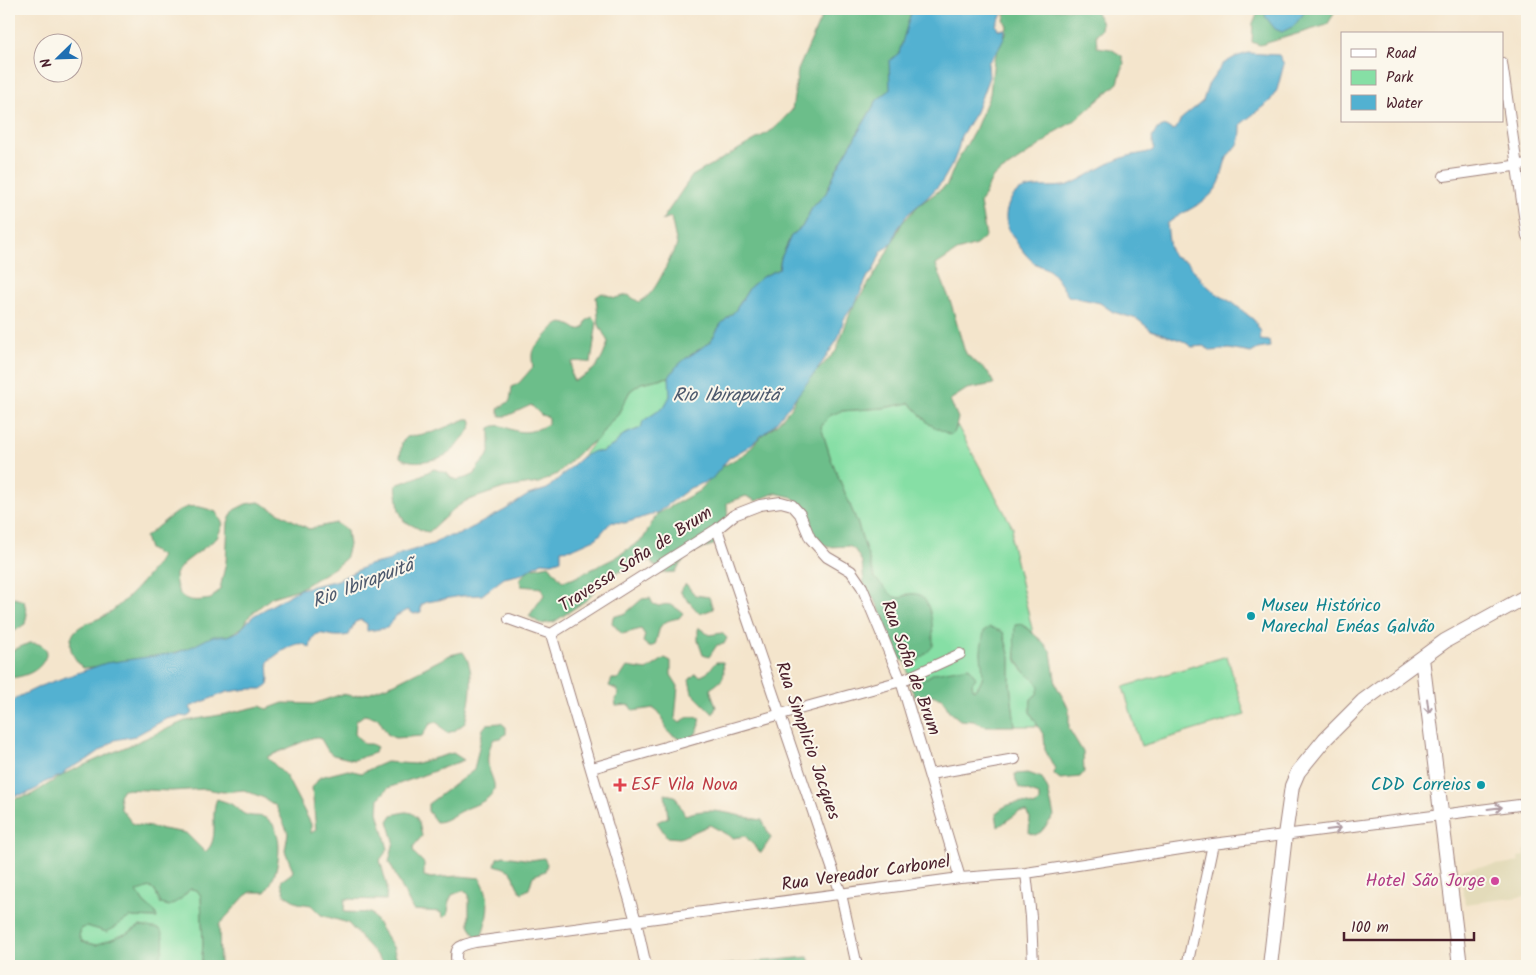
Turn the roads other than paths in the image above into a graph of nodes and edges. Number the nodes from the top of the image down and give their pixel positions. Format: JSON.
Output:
{"nodes":[{"id":1,"x":1504,"y":73,"type":"edge"},
{"id":2,"x":1522,"y":165,"type":"edge"},
{"id":3,"x":1444,"y":176,"type":"dead end"},
{"id":4,"x":1527,"y":236,"type":"edge"},
{"id":5,"x":781,"y":502,"type":"joint"},
{"id":6,"x":717,"y":529,"type":"junction"},
{"id":7,"x":1527,"y":596,"type":"edge"},
{"id":8,"x":509,"y":619,"type":"dead end"},
{"id":9,"x":551,"y":634,"type":"junction"},
{"id":10,"x":960,"y":654,"type":"dead end"},
{"id":11,"x":1422,"y":658,"type":"junction"},
{"id":12,"x":901,"y":681,"type":"junction"},
{"id":13,"x":781,"y":714,"type":"junction"},
{"id":14,"x":1015,"y":759,"type":"dead end"},
{"id":15,"x":592,"y":768,"type":"junction"},
{"id":16,"x":930,"y":774,"type":"junction"},
{"id":17,"x":1527,"y":804,"type":"edge"},
{"id":18,"x":1442,"y":815,"type":"junction"},
{"id":19,"x":1286,"y":835,"type":"junction"},
{"id":20,"x":1213,"y":844,"type":"junction"},
{"id":21,"x":1026,"y":873,"type":"junction"},
{"id":22,"x":960,"y":878,"type":"junction"},
{"id":23,"x":841,"y":894,"type":"junction"},
{"id":24,"x":636,"y":921,"type":"junction"},
{"id":25,"x":457,"y":966,"type":"edge"},
{"id":26,"x":646,"y":966,"type":"edge"},
{"id":27,"x":857,"y":966,"type":"edge"},
{"id":28,"x":1033,"y":966,"type":"edge"},
{"id":29,"x":1187,"y":966,"type":"edge"},
{"id":30,"x":1270,"y":966,"type":"edge"},
{"id":31,"x":1460,"y":966,"type":"edge"}],
"edges":[{"from":1,"to":2,"type":"street"},
{"from":2,"to":3,"type":"street"},
{"from":2,"to":4,"type":"street"},
{"from":5,"to":6,"type":"street","name":"Travessa Sofia de Brum"},
{"from":5,"to":12,"type":"street","name":"Rua Sofia de Brum"},
{"from":6,"to":9,"type":"street","name":"Travessa Sofia de Brum"},
{"from":6,"to":13,"type":"street","name":"Rua Simplicio Jacques"},
{"from":7,"to":11,"type":"street"},
{"from":8,"to":9,"type":"street","name":"Travessa Sofia de Brum"},
{"from":9,"to":15,"type":"street"},
{"from":10,"to":12,"type":"street"},
{"from":11,"to":18,"type":"street","one_way":true},
{"from":11,"to":19,"type":"street"},
{"from":12,"to":13,"type":"street"},
{"from":12,"to":16,"type":"street","name":"Rua Sofia de Brum"},
{"from":13,"to":15,"type":"street"},
{"from":13,"to":23,"type":"street","name":"Rua Simplicio Jacques"},
{"from":14,"to":16,"type":"street"},
{"from":15,"to":24,"type":"street"},
{"from":16,"to":22,"type":"street","name":"Rua Sofia de Brum"},
{"from":18,"to":17,"type":"street","name":"Rua Vereador Carbonel","one_way":true},
{"from":19,"to":18,"type":"street","name":"Rua Vereador Carbonel","one_way":true},
{"from":18,"to":31,"type":"street"},
{"from":19,"to":20,"type":"street","name":"Rua Vereador Carbonel"},
{"from":19,"to":30,"type":"street"},
{"from":20,"to":21,"type":"street","name":"Rua Vereador Carbonel"},
{"from":20,"to":29,"type":"street"},
{"from":21,"to":22,"type":"street","name":"Rua Vereador Carbonel"},
{"from":21,"to":28,"type":"street"},
{"from":22,"to":23,"type":"street","name":"Rua Vereador Carbonel"},
{"from":23,"to":24,"type":"street","name":"Rua Vereador Carbonel"},
{"from":23,"to":27,"type":"street","name":"Rua Simplicio Jacques"},
{"from":24,"to":25,"type":"street","name":"Rua Vereador Carbonel"},
{"from":24,"to":26,"type":"street"}]}
